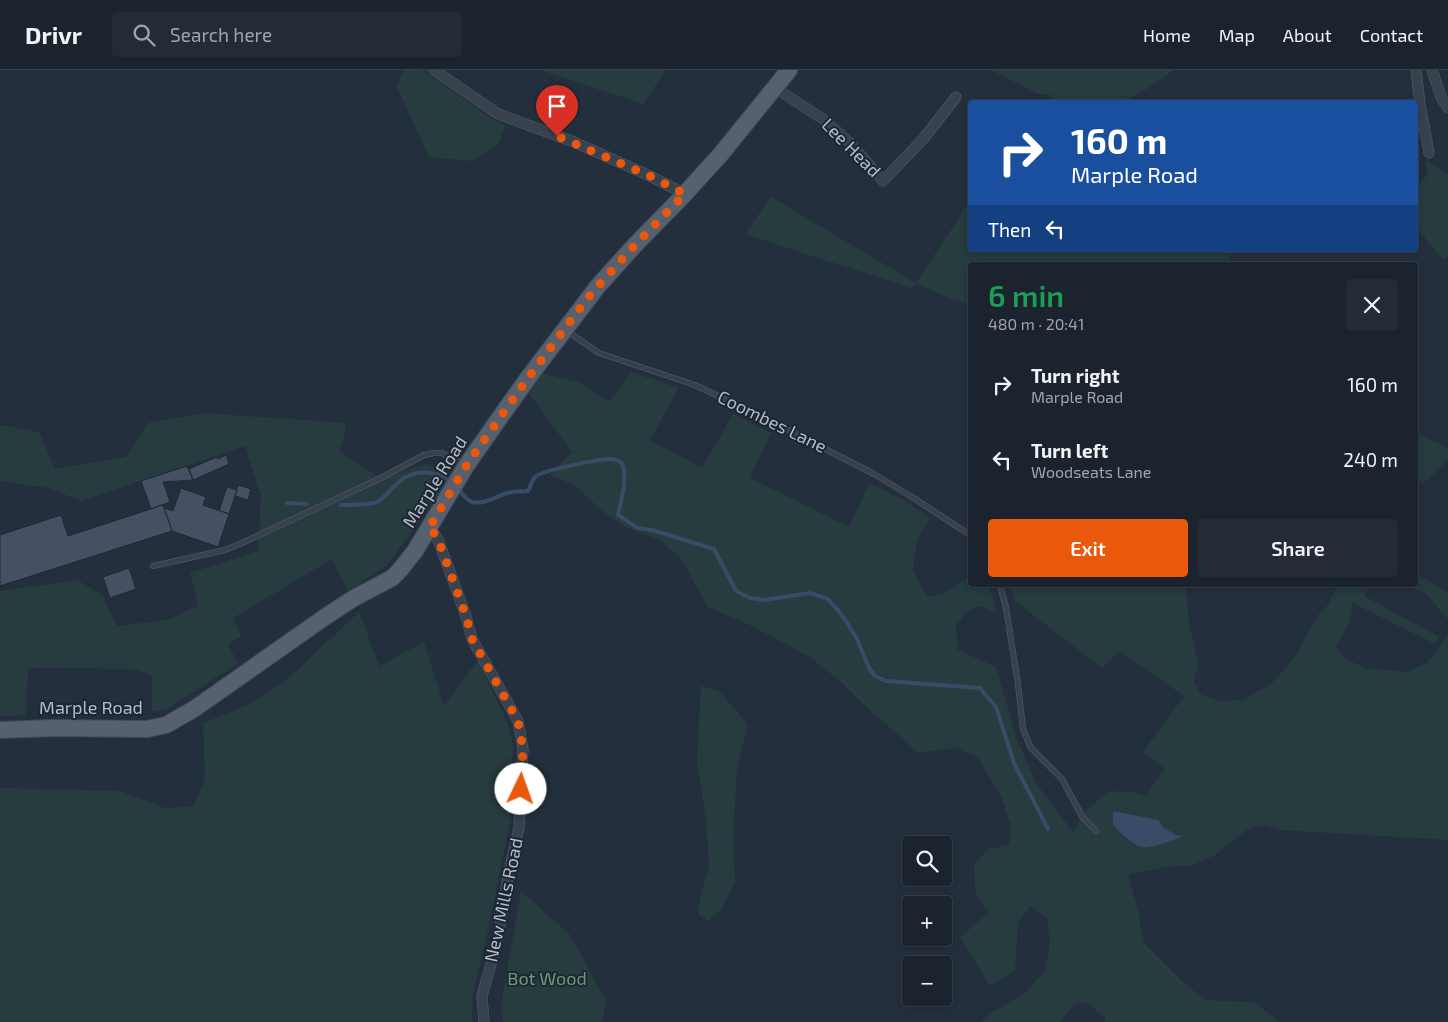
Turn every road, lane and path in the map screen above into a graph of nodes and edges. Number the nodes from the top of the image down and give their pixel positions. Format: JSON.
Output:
{"nodes":[{"id":1,"x":434,"y":70,"type":"edge"},
{"id":2,"x":789,"y":70,"type":"edge"},
{"id":3,"x":1416,"y":70,"type":"edge"},
{"id":4,"x":1432,"y":70,"type":"edge"},
{"id":5,"x":775,"y":88,"type":"junction"},
{"id":6,"x":956,"y":97,"type":"dead end"},
{"id":7,"x":1448,"y":108,"type":"edge"},
{"id":8,"x":1429,"y":154,"type":"dead end"},
{"id":9,"x":685,"y":194,"type":"junction"},
{"id":10,"x":564,"y":329,"type":"junction"},
{"id":11,"x":462,"y":472,"type":"junction"},
{"id":12,"x":428,"y":530,"type":"junction"},
{"id":13,"x":968,"y":534,"type":"edge"},
{"id":14,"x":153,"y":566,"type":"dead end"},
{"id":15,"x":1001,"y":587,"type":"edge"},
{"id":16,"x":0,"y":730,"type":"edge"},
{"id":17,"x":1096,"y":832,"type":"dead end"},
{"id":18,"x":484,"y":1022,"type":"edge"}],
"edges":[{"from":1,"to":9,"type":"street"},
{"from":2,"to":5,"type":"main road","name":"Marple Road"},
{"from":3,"to":8,"type":"street"},
{"from":4,"to":7,"type":"street"},
{"from":5,"to":6,"type":"street","name":"Lee Head"},
{"from":5,"to":9,"type":"main road","name":"Marple Road"},
{"from":9,"to":10,"type":"main road","name":"Marple Road"},
{"from":10,"to":11,"type":"main road","name":"Marple Road"},
{"from":10,"to":13,"type":"lane","name":"Coombes Lane"},
{"from":11,"to":12,"type":"main road","name":"Marple Road"},
{"from":11,"to":14,"type":"lane"},
{"from":12,"to":16,"type":"main road","name":"Marple Road"},
{"from":12,"to":18,"type":"street","name":"New Mills Road"},
{"from":15,"to":17,"type":"lane"}]}
